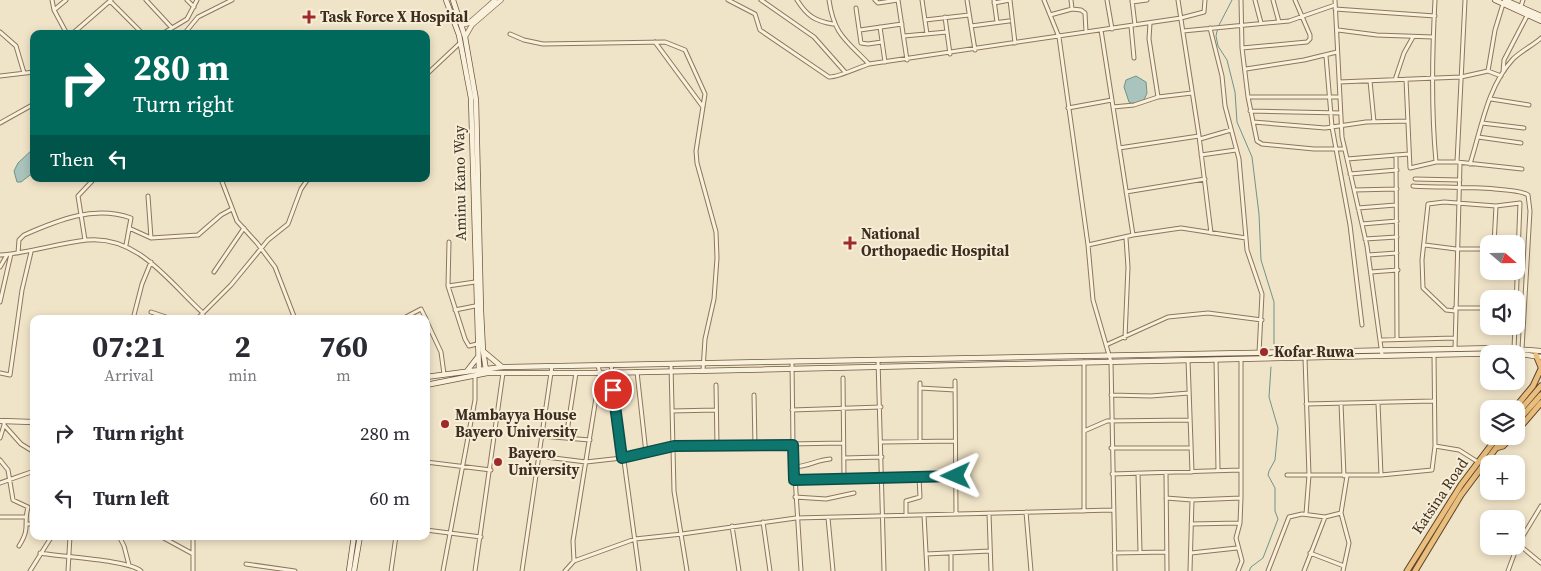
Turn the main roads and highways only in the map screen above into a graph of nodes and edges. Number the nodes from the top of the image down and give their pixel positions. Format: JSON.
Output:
{"nodes":[{"id":1,"x":446,"y":0,"type":"edge"},
{"id":2,"x":453,"y":0,"type":"edge"},
{"id":3,"x":1495,"y":0,"type":"edge"},
{"id":4,"x":1505,"y":1,"type":"edge"},
{"id":5,"x":1541,"y":16,"type":"edge"},
{"id":6,"x":1541,"y":21,"type":"edge"},
{"id":7,"x":475,"y":168,"type":"junction"},
{"id":8,"x":1541,"y":349,"type":"edge"},
{"id":9,"x":483,"y":351,"type":"junction"},
{"id":10,"x":1382,"y":353,"type":"junction"},
{"id":11,"x":1538,"y":356,"type":"edge"},
{"id":12,"x":477,"y":357,"type":"junction"},
{"id":13,"x":1110,"y":359,"type":"junction"},
{"id":14,"x":628,"y":365,"type":"junction"},
{"id":15,"x":792,"y":365,"type":"junction"},
{"id":16,"x":703,"y":367,"type":"junction"},
{"id":17,"x":502,"y":368,"type":"junction"},
{"id":18,"x":1541,"y":368,"type":"edge"},
{"id":19,"x":467,"y":371,"type":"junction"},
{"id":20,"x":486,"y":371,"type":"junction"},
{"id":21,"x":628,"y":372,"type":"junction"},
{"id":22,"x":477,"y":373,"type":"junction"},
{"id":23,"x":430,"y":377,"type":"edge"},
{"id":24,"x":430,"y":384,"type":"edge"},
{"id":25,"x":1541,"y":386,"type":"edge"},
{"id":26,"x":1541,"y":394,"type":"edge"},
{"id":27,"x":1521,"y":400,"type":"edge"},
{"id":28,"x":1541,"y":403,"type":"edge"},
{"id":29,"x":1525,"y":405,"type":"edge"},
{"id":30,"x":1525,"y":413,"type":"edge"},
{"id":31,"x":3,"y":422,"type":"edge"},
{"id":32,"x":30,"y":422,"type":"edge"},
{"id":33,"x":1525,"y":422,"type":"edge"},
{"id":34,"x":1498,"y":445,"type":"edge"},
{"id":35,"x":1504,"y":445,"type":"edge"},
{"id":36,"x":1489,"y":447,"type":"edge"},
{"id":37,"x":1496,"y":448,"type":"junction"},
{"id":38,"x":353,"y":540,"type":"edge"},
{"id":39,"x":359,"y":540,"type":"edge"},
{"id":40,"x":349,"y":571,"type":"edge"},
{"id":41,"x":354,"y":571,"type":"edge"},
{"id":42,"x":1407,"y":571,"type":"edge"},
{"id":43,"x":1415,"y":571,"type":"edge"}],
"edges":[{"from":1,"to":7,"type":"main road","name":"Aminu Kano Way"},
{"from":2,"to":7,"type":"main road","name":"Aminu Kano Way"},
{"from":3,"to":4,"type":"main road"},
{"from":4,"to":5,"type":"main road"},
{"from":4,"to":6,"type":"main road"},
{"from":7,"to":9,"type":"main road","name":"Aminu Kano Way"},
{"from":7,"to":12,"type":"main road","name":"Aminu Kano Way"},
{"from":8,"to":10,"type":"main road"},
{"from":9,"to":17,"type":"main road"},
{"from":9,"to":20,"type":"main road","name":"Aminu Kano Way"},
{"from":10,"to":11,"type":"main road"},
{"from":10,"to":13,"type":"main road"},
{"from":10,"to":13,"type":"main road"},
{"from":11,"to":18,"type":"highway"},
{"from":12,"to":19,"type":"main road"},
{"from":12,"to":22,"type":"main road","name":"Aminu Kano Way"},
{"from":13,"to":15,"type":"main road"},
{"from":13,"to":15,"type":"main road"},
{"from":14,"to":16,"type":"main road"},
{"from":14,"to":17,"type":"main road"},
{"from":14,"to":21,"type":"main road"},
{"from":15,"to":16,"type":"main road"},
{"from":16,"to":21,"type":"main road"},
{"from":17,"to":20,"type":"main road"},
{"from":18,"to":27,"type":"highway"},
{"from":19,"to":22,"type":"main road"},
{"from":19,"to":23,"type":"main road"},
{"from":20,"to":21,"type":"main road"},
{"from":20,"to":22,"type":"main road"},
{"from":22,"to":24,"type":"main road"},
{"from":25,"to":29,"type":"highway"},
{"from":26,"to":30,"type":"highway"},
{"from":28,"to":33,"type":"highway"},
{"from":31,"to":32,"type":"main road"},
{"from":34,"to":37,"type":"highway","name":"Katsina Road"},
{"from":35,"to":37,"type":"highway"},
{"from":36,"to":42,"type":"highway","name":"Katsina Road"},
{"from":37,"to":43,"type":"highway","name":"Katsina Road"},
{"from":38,"to":40,"type":"main road"},
{"from":39,"to":41,"type":"main road"}]}
